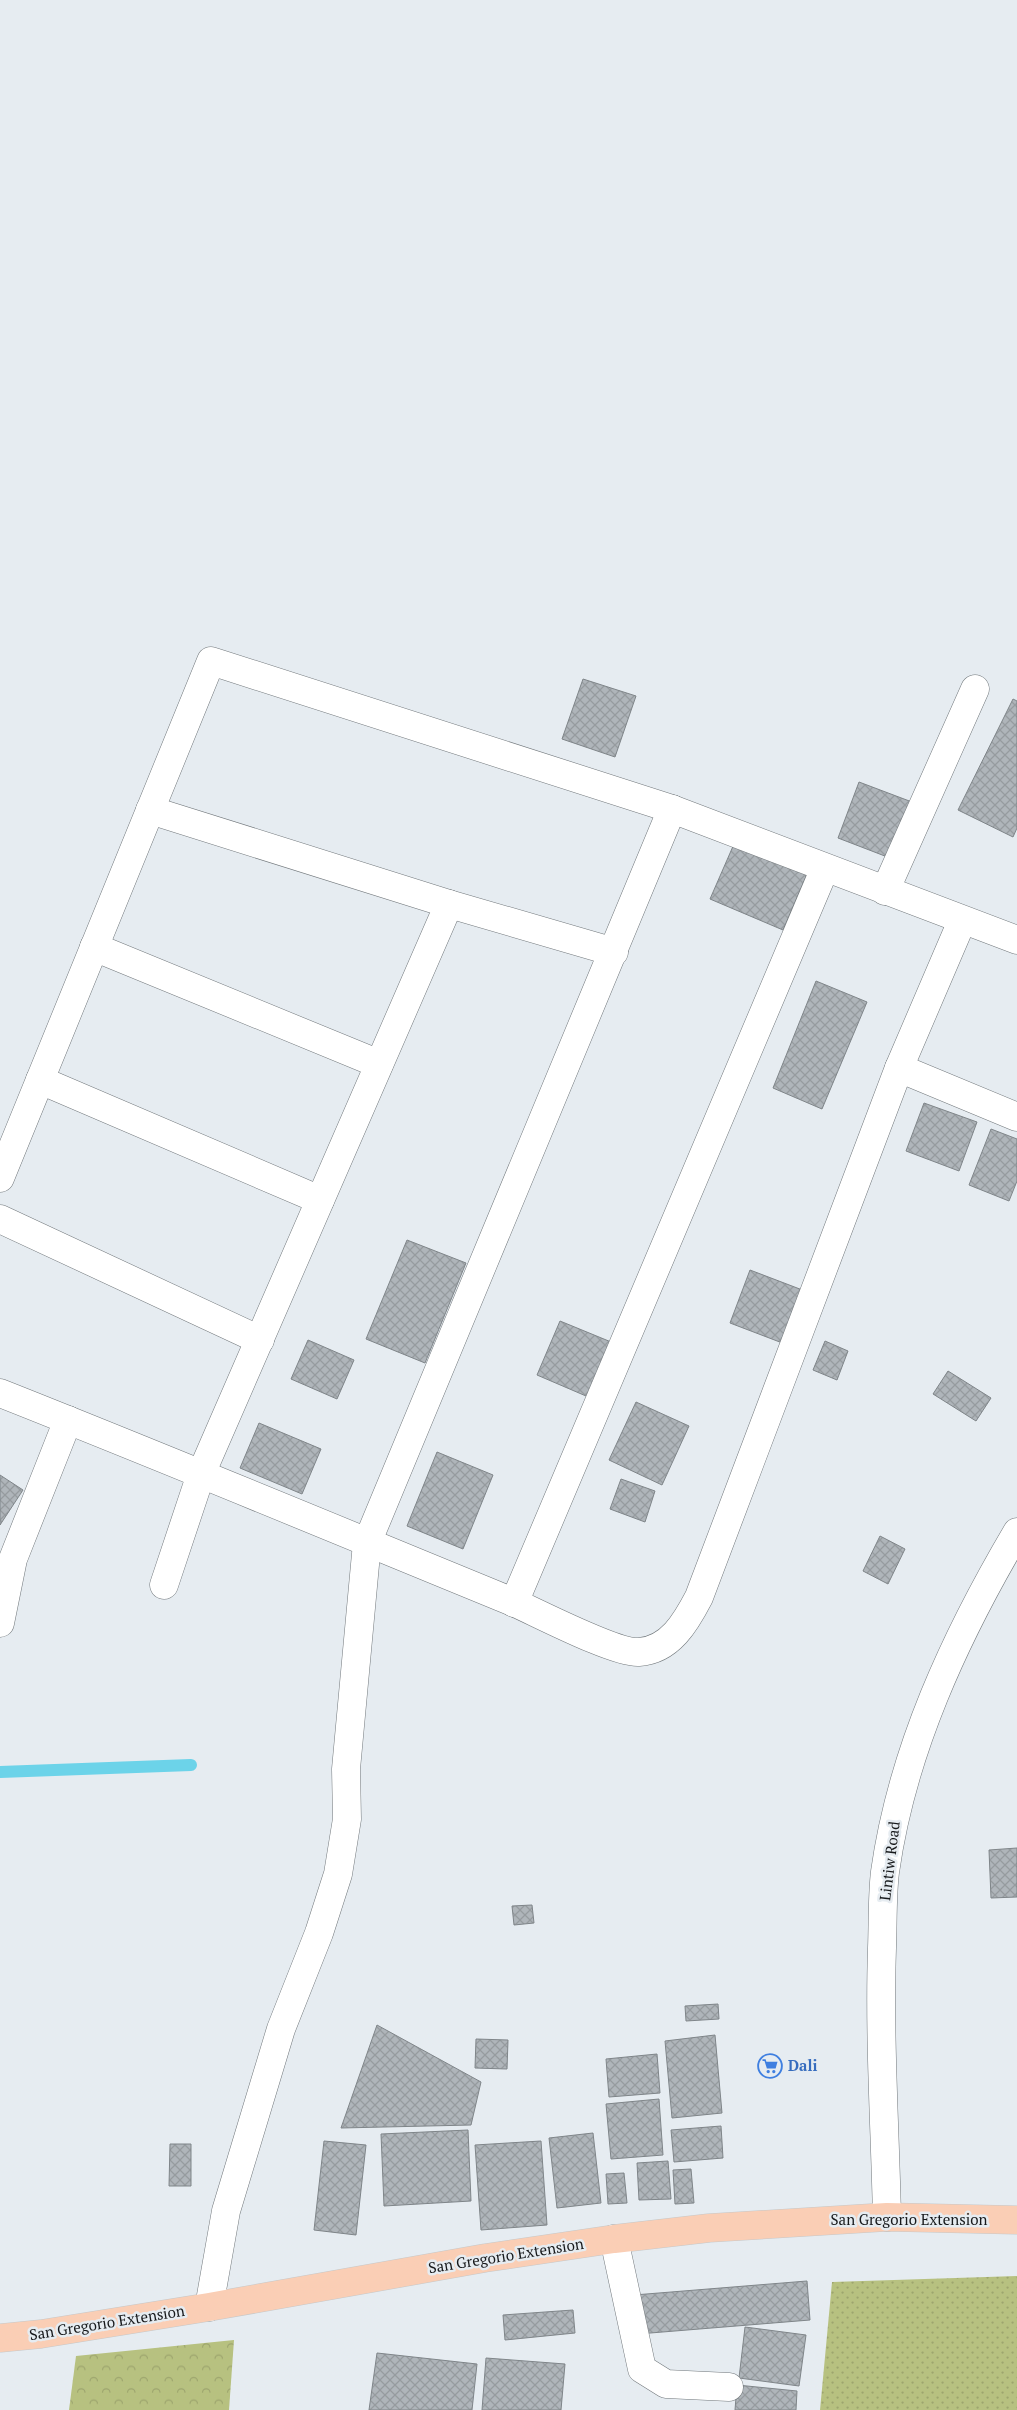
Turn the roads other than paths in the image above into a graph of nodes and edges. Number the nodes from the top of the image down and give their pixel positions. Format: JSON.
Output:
{"nodes":[{"id":1,"x":975,"y":689,"type":"dead end"},
{"id":2,"x":672,"y":809,"type":"junction"},
{"id":3,"x":150,"y":810,"type":"junction"},
{"id":4,"x":825,"y":868,"type":"junction"},
{"id":5,"x":885,"y":891,"type":"junction"},
{"id":6,"x":449,"y":904,"type":"junction"},
{"id":7,"x":962,"y":921,"type":"junction"},
{"id":8,"x":1017,"y":940,"type":"edge"},
{"id":9,"x":94,"y":948,"type":"junction"},
{"id":10,"x":614,"y":952,"type":"junction"},
{"id":11,"x":380,"y":1064,"type":"junction"},
{"id":12,"x":899,"y":1068,"type":"junction"},
{"id":13,"x":40,"y":1080,"type":"junction"},
{"id":14,"x":1017,"y":1117,"type":"edge"},
{"id":15,"x":0,"y":1178,"type":"edge"},
{"id":16,"x":320,"y":1200,"type":"junction"},
{"id":17,"x":0,"y":1219,"type":"edge"},
{"id":18,"x":260,"y":1340,"type":"junction"},
{"id":19,"x":0,"y":1393,"type":"edge"},
{"id":20,"x":68,"y":1420,"type":"junction"},
{"id":21,"x":201,"y":1474,"type":"junction"},
{"id":22,"x":1017,"y":1532,"type":"edge"},
{"id":23,"x":367,"y":1544,"type":"junction"},
{"id":24,"x":164,"y":1585,"type":"dead end"},
{"id":25,"x":514,"y":1603,"type":"junction"},
{"id":26,"x":0,"y":1623,"type":"edge"},
{"id":27,"x":887,"y":2217,"type":"junction"},
{"id":28,"x":1017,"y":2220,"type":"edge"},
{"id":29,"x":614,"y":2239,"type":"junction"},
{"id":30,"x":209,"y":2307,"type":"junction"},
{"id":31,"x":0,"y":2338,"type":"edge"},
{"id":32,"x":729,"y":2387,"type":"dead end"}],
"edges":[{"from":1,"to":5,"type":"street"},
{"from":2,"to":3,"type":"street"},
{"from":2,"to":4,"type":"street"},
{"from":2,"to":10,"type":"street"},
{"from":3,"to":6,"type":"street"},
{"from":3,"to":9,"type":"street"},
{"from":4,"to":5,"type":"street"},
{"from":4,"to":25,"type":"street"},
{"from":5,"to":7,"type":"street"},
{"from":6,"to":10,"type":"street"},
{"from":6,"to":11,"type":"street"},
{"from":7,"to":8,"type":"street"},
{"from":7,"to":12,"type":"street"},
{"from":9,"to":11,"type":"street"},
{"from":9,"to":13,"type":"street"},
{"from":10,"to":23,"type":"street"},
{"from":11,"to":16,"type":"street"},
{"from":12,"to":14,"type":"street"},
{"from":12,"to":25,"type":"street"},
{"from":13,"to":15,"type":"street"},
{"from":13,"to":16,"type":"street"},
{"from":16,"to":18,"type":"street"},
{"from":17,"to":18,"type":"street"},
{"from":18,"to":21,"type":"street"},
{"from":19,"to":20,"type":"street"},
{"from":20,"to":21,"type":"street"},
{"from":20,"to":26,"type":"street"},
{"from":21,"to":23,"type":"street"},
{"from":21,"to":24,"type":"street"},
{"from":22,"to":27,"type":"street","name":"Lintiw Road"},
{"from":23,"to":25,"type":"street"},
{"from":23,"to":30,"type":"street"},
{"from":27,"to":28,"type":"main road","name":"San Gregorio Extension"},
{"from":27,"to":29,"type":"main road","name":"San Gregorio Extension"},
{"from":29,"to":30,"type":"main road","name":"San Gregorio Extension"},
{"from":29,"to":32,"type":"street"},
{"from":30,"to":31,"type":"main road","name":"San Gregorio Extension"}]}
